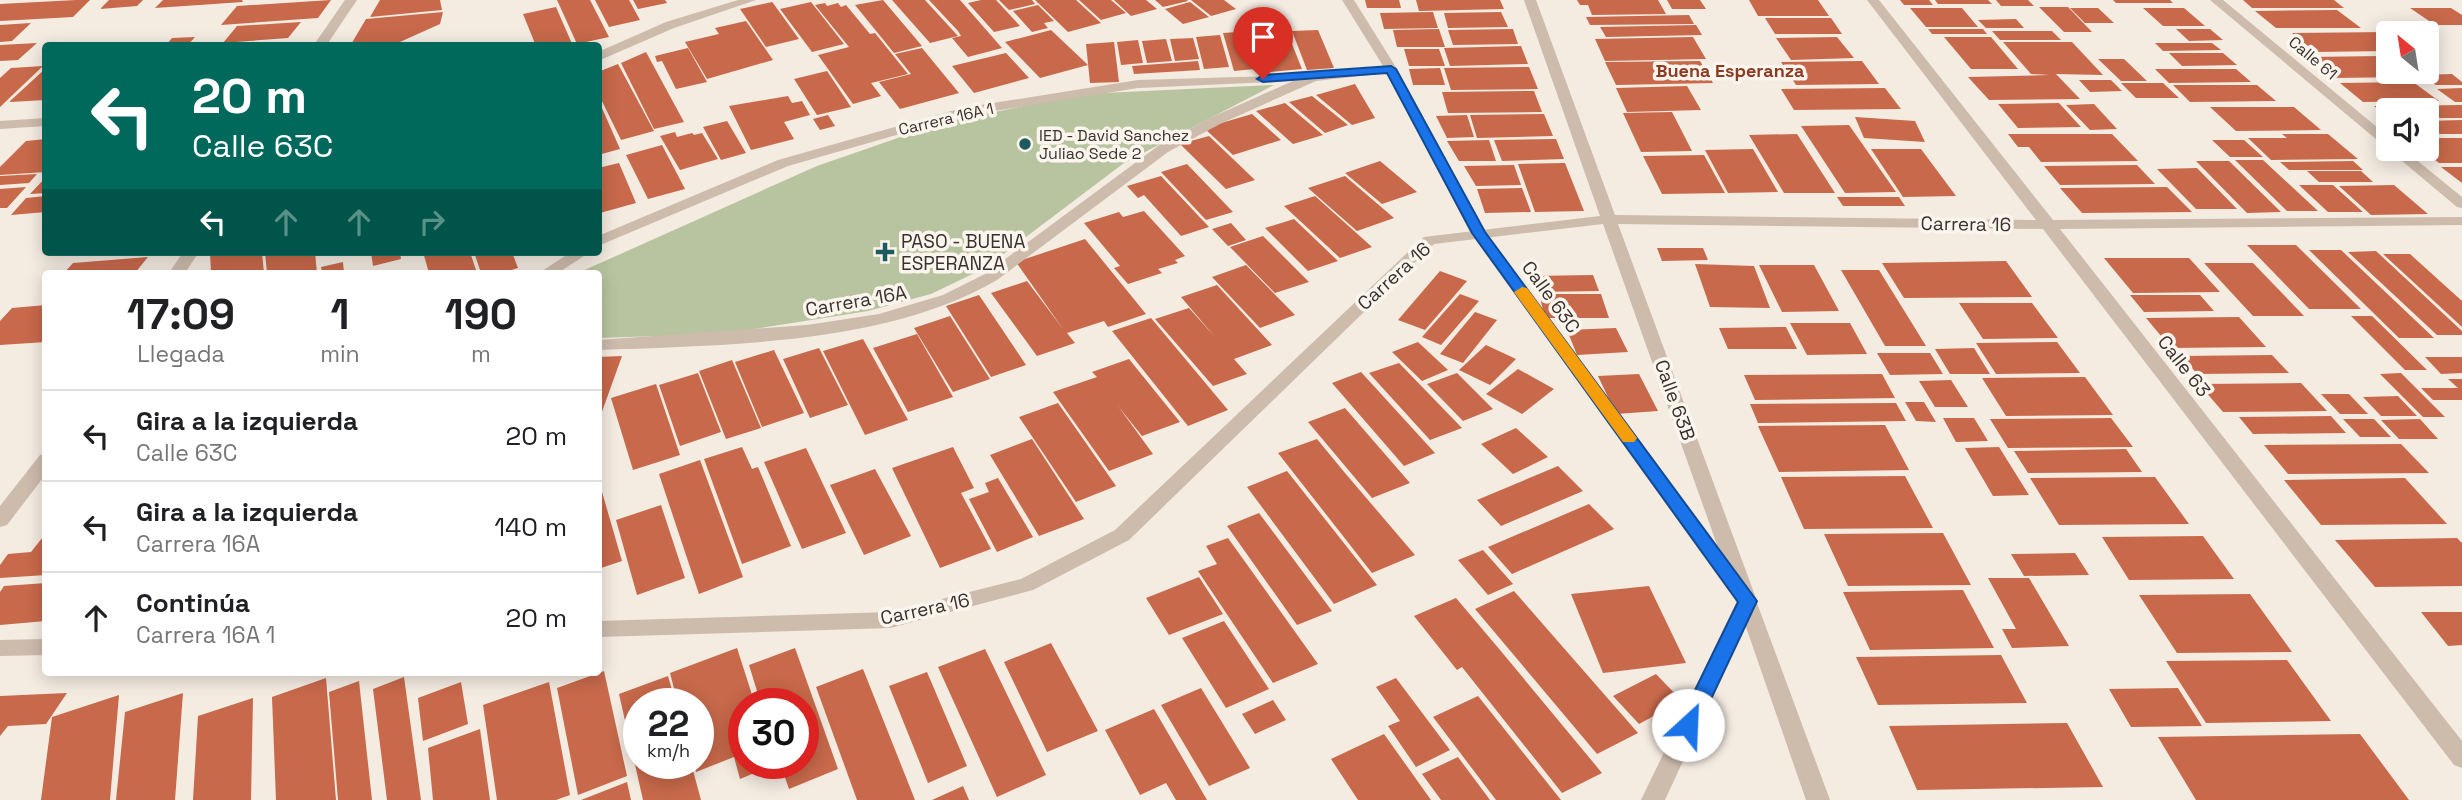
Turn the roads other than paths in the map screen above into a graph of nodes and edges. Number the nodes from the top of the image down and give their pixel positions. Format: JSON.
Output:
{"nodes":[{"id":1,"x":351,"y":0,"type":"edge"},
{"id":2,"x":750,"y":0,"type":"edge"},
{"id":3,"x":1348,"y":0,"type":"edge"},
{"id":4,"x":1530,"y":0,"type":"edge"},
{"id":5,"x":1873,"y":0,"type":"edge"},
{"id":6,"x":2216,"y":0,"type":"edge"},
{"id":7,"x":322,"y":42,"type":"edge"},
{"id":8,"x":602,"y":55,"type":"edge"},
{"id":9,"x":1391,"y":69,"type":"junction"},
{"id":10,"x":1313,"y":77,"type":"junction"},
{"id":11,"x":42,"y":122,"type":"edge"},
{"id":12,"x":0,"y":125,"type":"edge"},
{"id":13,"x":2376,"y":133,"type":"edge"},
{"id":14,"x":2410,"y":161,"type":"edge"},
{"id":15,"x":2462,"y":204,"type":"edge"},
{"id":16,"x":1609,"y":219,"type":"junction"},
{"id":17,"x":2462,"y":221,"type":"edge"},
{"id":18,"x":2048,"y":225,"type":"junction"},
{"id":19,"x":1478,"y":233,"type":"junction"},
{"id":20,"x":602,"y":240,"type":"edge"},
{"id":21,"x":575,"y":256,"type":"edge"},
{"id":22,"x":552,"y":270,"type":"edge"},
{"id":23,"x":602,"y":345,"type":"edge"},
{"id":24,"x":42,"y":465,"type":"edge"},
{"id":25,"x":0,"y":520,"type":"edge"},
{"id":26,"x":1747,"y":601,"type":"junction"},
{"id":27,"x":602,"y":629,"type":"edge"},
{"id":28,"x":42,"y":647,"type":"edge"},
{"id":29,"x":0,"y":648,"type":"edge"},
{"id":30,"x":2462,"y":758,"type":"edge"},
{"id":31,"x":1653,"y":800,"type":"edge"},
{"id":32,"x":1818,"y":800,"type":"edge"}],
"edges":[{"from":1,"to":7,"type":"street"},
{"from":2,"to":8,"type":"street"},
{"from":3,"to":9,"type":"street","name":"Calle 63C"},
{"from":4,"to":16,"type":"street","name":"Calle 63B"},
{"from":5,"to":18,"type":"street","name":"Calle 63"},
{"from":6,"to":13,"type":"street","name":"Calle 61"},
{"from":9,"to":10,"type":"street","name":"Carrera 16A"},
{"from":9,"to":19,"type":"street","name":"Calle 63C"},
{"from":10,"to":20,"type":"street","name":"Carrera 16A 1"},
{"from":10,"to":23,"type":"street","name":"Carrera 16A"},
{"from":11,"to":12,"type":"street"},
{"from":14,"to":15,"type":"street"},
{"from":16,"to":18,"type":"street","name":"Carrera 16"},
{"from":16,"to":19,"type":"street","name":"Carrera 16"},
{"from":16,"to":26,"type":"street","name":"Calle 63B"},
{"from":17,"to":18,"type":"street","name":"Carrera 16"},
{"from":18,"to":30,"type":"street","name":"Calle 63"},
{"from":19,"to":26,"type":"street","name":"Calle 63C"},
{"from":19,"to":27,"type":"street","name":"Carrera 16"},
{"from":21,"to":22,"type":"street"},
{"from":24,"to":25,"type":"street"},
{"from":26,"to":31,"type":"street"},
{"from":26,"to":32,"type":"street","name":"Calle 63B"},
{"from":28,"to":29,"type":"street"}]}
